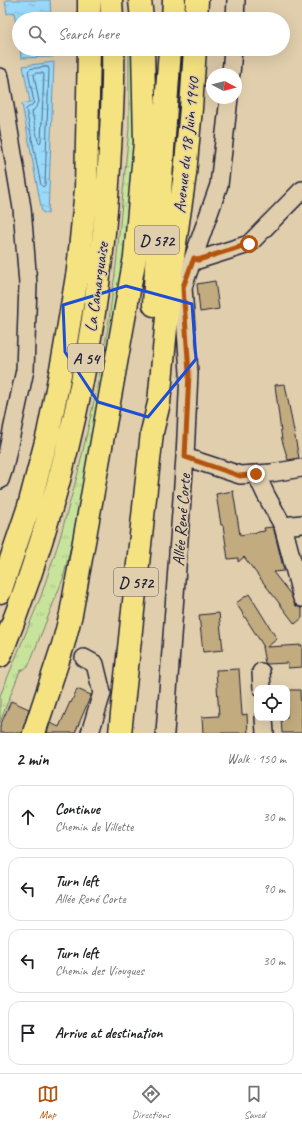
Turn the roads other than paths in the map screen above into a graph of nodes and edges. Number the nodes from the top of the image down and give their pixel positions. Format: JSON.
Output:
{"nodes":[{"id":1,"x":89,"y":0,"type":"edge"},
{"id":2,"x":111,"y":0,"type":"edge"},
{"id":3,"x":140,"y":0,"type":"edge"},
{"id":4,"x":174,"y":0,"type":"edge"},
{"id":5,"x":197,"y":0,"type":"edge"},
{"id":6,"x":236,"y":0,"type":"edge"},
{"id":7,"x":89,"y":12,"type":"edge"},
{"id":8,"x":112,"y":12,"type":"edge"},
{"id":9,"x":141,"y":12,"type":"edge"},
{"id":10,"x":173,"y":12,"type":"edge"},
{"id":11,"x":196,"y":12,"type":"edge"},
{"id":12,"x":235,"y":12,"type":"edge"},
{"id":13,"x":89,"y":56,"type":"edge"},
{"id":14,"x":113,"y":56,"type":"edge"},
{"id":15,"x":143,"y":56,"type":"edge"},
{"id":16,"x":170,"y":56,"type":"edge"},
{"id":17,"x":195,"y":56,"type":"edge"},
{"id":18,"x":232,"y":56,"type":"edge"},
{"id":19,"x":231,"y":68,"type":"edge"},
{"id":20,"x":0,"y":77,"type":"edge"},
{"id":21,"x":228,"y":104,"type":"edge"},
{"id":22,"x":302,"y":190,"type":"edge"},
{"id":23,"x":194,"y":258,"type":"junction"},
{"id":24,"x":152,"y":432,"type":"junction"},
{"id":25,"x":185,"y":457,"type":"junction"},
{"id":26,"x":302,"y":468,"type":"edge"},
{"id":27,"x":256,"y":474,"type":"junction"},
{"id":28,"x":0,"y":480,"type":"edge"},
{"id":29,"x":302,"y":524,"type":"edge"},
{"id":30,"x":283,"y":526,"type":"junction"},
{"id":31,"x":0,"y":592,"type":"edge"},
{"id":32,"x":302,"y":598,"type":"edge"},
{"id":33,"x":0,"y":656,"type":"edge"},
{"id":34,"x":84,"y":658,"type":"dead end"},
{"id":35,"x":264,"y":721,"type":"edge"},
{"id":36,"x":34,"y":733,"type":"edge"},
{"id":37,"x":90,"y":733,"type":"edge"},
{"id":38,"x":120,"y":733,"type":"edge"},
{"id":39,"x":165,"y":733,"type":"edge"},
{"id":40,"x":265,"y":733,"type":"edge"}],
"edges":[{"from":1,"to":7,"type":"main road"},
{"from":2,"to":8,"type":"main road"},
{"from":3,"to":9,"type":"main road"},
{"from":4,"to":10,"type":"main road"},
{"from":5,"to":11,"type":"main road"},
{"from":6,"to":12,"type":"street"},
{"from":13,"to":31,"type":"main road","name":"La Camarguaise","number":"A 54"},
{"from":14,"to":33,"type":"main road","name":"La Camarguaise","number":"A 54"},
{"from":15,"to":36,"type":"main road"},
{"from":16,"to":24,"type":"main road","name":"Avenue du 18 Juin 1940","number":"D 572"},
{"from":17,"to":24,"type":"main road","name":"Avenue du 18 Juin 1940","number":"D 572"},
{"from":18,"to":19,"type":"street"},
{"from":20,"to":28,"type":"street"},
{"from":21,"to":23,"type":"street","name":"Allée René Corte"},
{"from":22,"to":23,"type":"street"},
{"from":23,"to":25,"type":"street","name":"Allée René Corte"},
{"from":24,"to":38,"type":"main road","name":"Avenue du 18 Juin 1940","number":"D 572"},
{"from":25,"to":27,"type":"street"},
{"from":25,"to":39,"type":"street","name":"Allée René Corte"},
{"from":26,"to":27,"type":"street"},
{"from":27,"to":30,"type":"street"},
{"from":29,"to":30,"type":"street"},
{"from":30,"to":32,"type":"street"},
{"from":34,"to":37,"type":"street"},
{"from":35,"to":40,"type":"street"}]}
